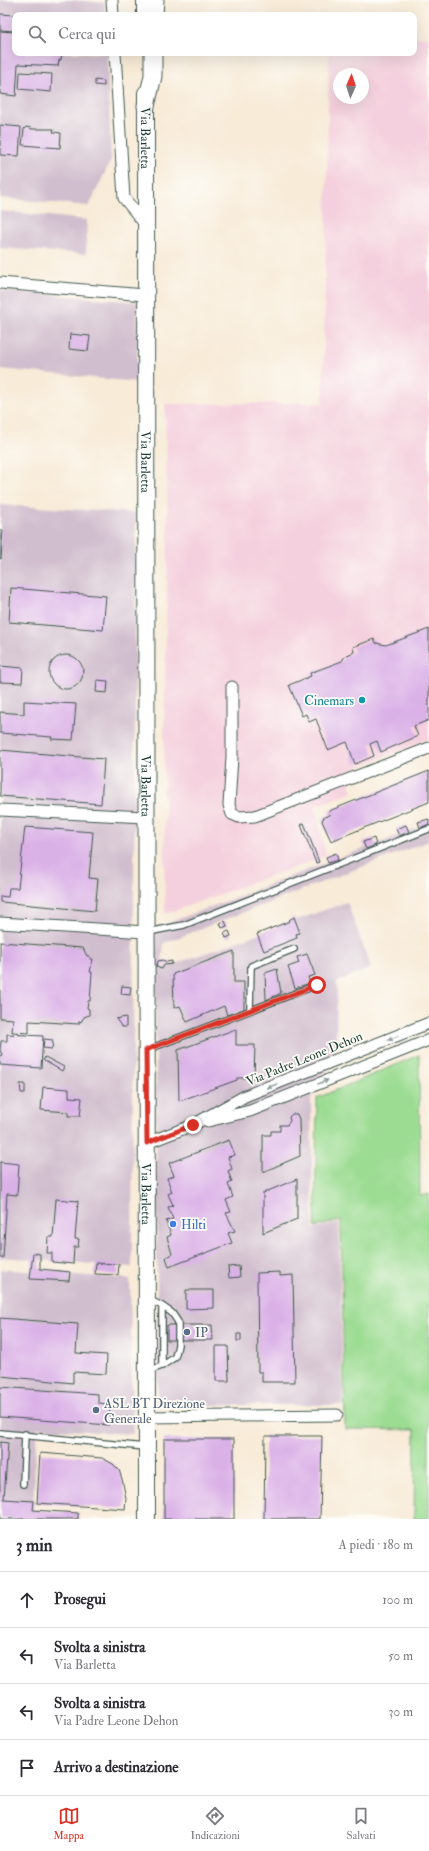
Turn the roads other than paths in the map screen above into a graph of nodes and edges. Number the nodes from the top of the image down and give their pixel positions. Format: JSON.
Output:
{"nodes":[{"id":1,"x":112,"y":0,"type":"edge"},
{"id":2,"x":145,"y":0,"type":"edge"},
{"id":3,"x":154,"y":0,"type":"edge"},
{"id":4,"x":113,"y":12,"type":"edge"},
{"id":5,"x":145,"y":12,"type":"edge"},
{"id":6,"x":154,"y":12,"type":"edge"},
{"id":7,"x":115,"y":56,"type":"edge"},
{"id":8,"x":146,"y":56,"type":"edge"},
{"id":9,"x":154,"y":56,"type":"edge"},
{"id":10,"x":146,"y":106,"type":"junction"},
{"id":11,"x":145,"y":224,"type":"junction"},
{"id":12,"x":0,"y":283,"type":"edge"},
{"id":13,"x":145,"y":295,"type":"junction"},
{"id":14,"x":232,"y":688,"type":"dead end"},
{"id":15,"x":429,"y":748,"type":"edge"},
{"id":16,"x":0,"y":810,"type":"edge"},
{"id":17,"x":146,"y":817,"type":"junction"},
{"id":18,"x":429,"y":830,"type":"edge"},
{"id":19,"x":0,"y":923,"type":"edge"},
{"id":20,"x":146,"y":932,"type":"junction"},
{"id":21,"x":294,"y":949,"type":"dead end"},
{"id":22,"x":317,"y":985,"type":"dead end"},
{"id":23,"x":250,"y":1010,"type":"junction"},
{"id":24,"x":429,"y":1023,"type":"edge"},
{"id":25,"x":429,"y":1040,"type":"edge"},
{"id":26,"x":146,"y":1050,"type":"junction"},
{"id":27,"x":193,"y":1125,"type":"junction"},
{"id":28,"x":147,"y":1143,"type":"junction"},
{"id":29,"x":146,"y":1298,"type":"junction"},
{"id":30,"x":162,"y":1306,"type":"junction"},
{"id":31,"x":162,"y":1366,"type":"junction"},
{"id":32,"x":146,"y":1372,"type":"junction"},
{"id":33,"x":337,"y":1415,"type":"dead end"},
{"id":34,"x":145,"y":1417,"type":"junction"},
{"id":35,"x":0,"y":1432,"type":"edge"},
{"id":36,"x":25,"y":1434,"type":"junction"},
{"id":37,"x":146,"y":1447,"type":"junction"},
{"id":38,"x":22,"y":1484,"type":"dead end"},
{"id":39,"x":147,"y":1519,"type":"edge"}],
"edges":[{"from":1,"to":4,"type":"street"},
{"from":2,"to":5,"type":"main road"},
{"from":3,"to":6,"type":"main road"},
{"from":7,"to":11,"type":"street"},
{"from":8,"to":10,"type":"main road","name":"Via Barletta"},
{"from":9,"to":10,"type":"main road"},
{"from":10,"to":11,"type":"main road","name":"Via Barletta"},
{"from":11,"to":13,"type":"main road","name":"Via Barletta"},
{"from":12,"to":13,"type":"street"},
{"from":13,"to":17,"type":"main road","name":"Via Barletta"},
{"from":14,"to":15,"type":"street"},
{"from":16,"to":17,"type":"street"},
{"from":17,"to":20,"type":"main road","name":"Via Barletta"},
{"from":18,"to":20,"type":"lane"},
{"from":19,"to":20,"type":"street"},
{"from":20,"to":26,"type":"main road","name":"Via Barletta"},
{"from":21,"to":23,"type":"lane"},
{"from":22,"to":23,"type":"lane"},
{"from":23,"to":26,"type":"lane"},
{"from":24,"to":27,"type":"street","name":"Via Padre Leone Dehon","one_way":true},
{"from":27,"to":25,"type":"street","name":"Via Padre Leone Dehon","one_way":true},
{"from":26,"to":28,"type":"main road","name":"Via Barletta"},
{"from":27,"to":28,"type":"street","name":"Via Padre Leone Dehon"},
{"from":28,"to":29,"type":"main road","name":"Via Barletta"},
{"from":29,"to":30,"type":"lane"},
{"from":29,"to":32,"type":"main road","name":"Via Barletta"},
{"from":30,"to":31,"type":"lane"},
{"from":30,"to":31,"type":"lane"},
{"from":31,"to":32,"type":"lane"},
{"from":32,"to":34,"type":"main road","name":"Via Barletta"},
{"from":33,"to":34,"type":"street"},
{"from":34,"to":37,"type":"main road","name":"Via Barletta"},
{"from":35,"to":36,"type":"lane"},
{"from":36,"to":37,"type":"lane"},
{"from":36,"to":38,"type":"lane"},
{"from":37,"to":39,"type":"main road","name":"Via Barletta"}]}
